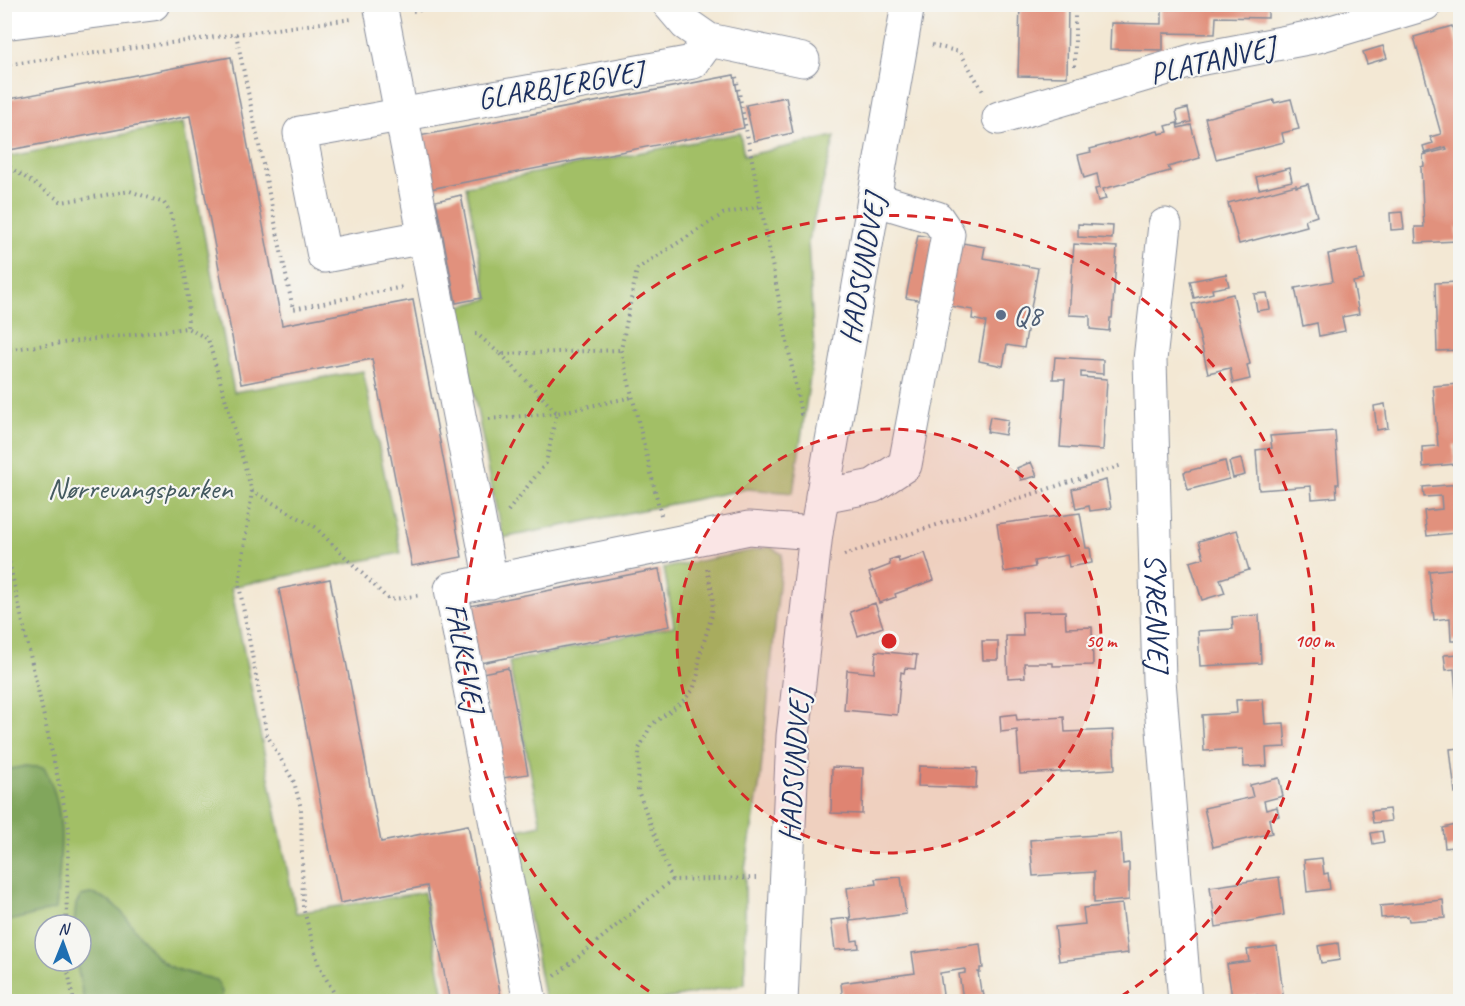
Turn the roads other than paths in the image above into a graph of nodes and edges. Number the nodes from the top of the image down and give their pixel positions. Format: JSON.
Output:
{"nodes":[{"id":1,"x":153,"y":4,"type":"edge"},
{"id":2,"x":669,"y":4,"type":"edge"},
{"id":3,"x":908,"y":4,"type":"edge"},
{"id":4,"x":1425,"y":4,"type":"edge"},
{"id":5,"x":381,"y":10,"type":"edge"},
{"id":6,"x":24,"y":16,"type":"edge"},
{"id":7,"x":709,"y":40,"type":"junction"},
{"id":8,"x":803,"y":60,"type":"dead end"},
{"id":9,"x":401,"y":113,"type":"junction"},
{"id":10,"x":999,"y":118,"type":"road end"},
{"id":11,"x":874,"y":199,"type":"junction"},
{"id":12,"x":1165,"y":225,"type":"dead end"},
{"id":13,"x":424,"y":237,"type":"junction"},
{"id":14,"x":822,"y":496,"type":"junction"},
{"id":15,"x":816,"y":533,"type":"junction"},
{"id":16,"x":491,"y":582,"type":"junction"},
{"id":17,"x":530,"y":1000,"type":"edge"},
{"id":18,"x":781,"y":1002,"type":"edge"},
{"id":19,"x":1185,"y":1002,"type":"edge"}],
"edges":[{"from":1,"to":6,"type":"street"},
{"from":2,"to":7,"type":"street"},
{"from":3,"to":11,"type":"street","name":"HADSUNDVEJ"},
{"from":4,"to":10,"type":"street","name":"PLATANVEJ"},
{"from":5,"to":9,"type":"street","name":"FALKEVEJ"},
{"from":7,"to":8,"type":"street"},
{"from":7,"to":9,"type":"street","name":"GLARBJERGVEJ"},
{"from":9,"to":13,"type":"street","name":"FALKEVEJ"},
{"from":9,"to":13,"type":"street"},
{"from":11,"to":14,"type":"street","name":"HADSUNDVEJ"},
{"from":11,"to":14,"type":"street"},
{"from":12,"to":19,"type":"street","name":"SYRENVEJ"},
{"from":13,"to":16,"type":"street","name":"FALKEVEJ"},
{"from":14,"to":15,"type":"street","name":"HADSUNDVEJ"},
{"from":15,"to":16,"type":"street"},
{"from":15,"to":18,"type":"street","name":"HADSUNDVEJ"},
{"from":16,"to":17,"type":"street","name":"FALKEVEJ"}]}
